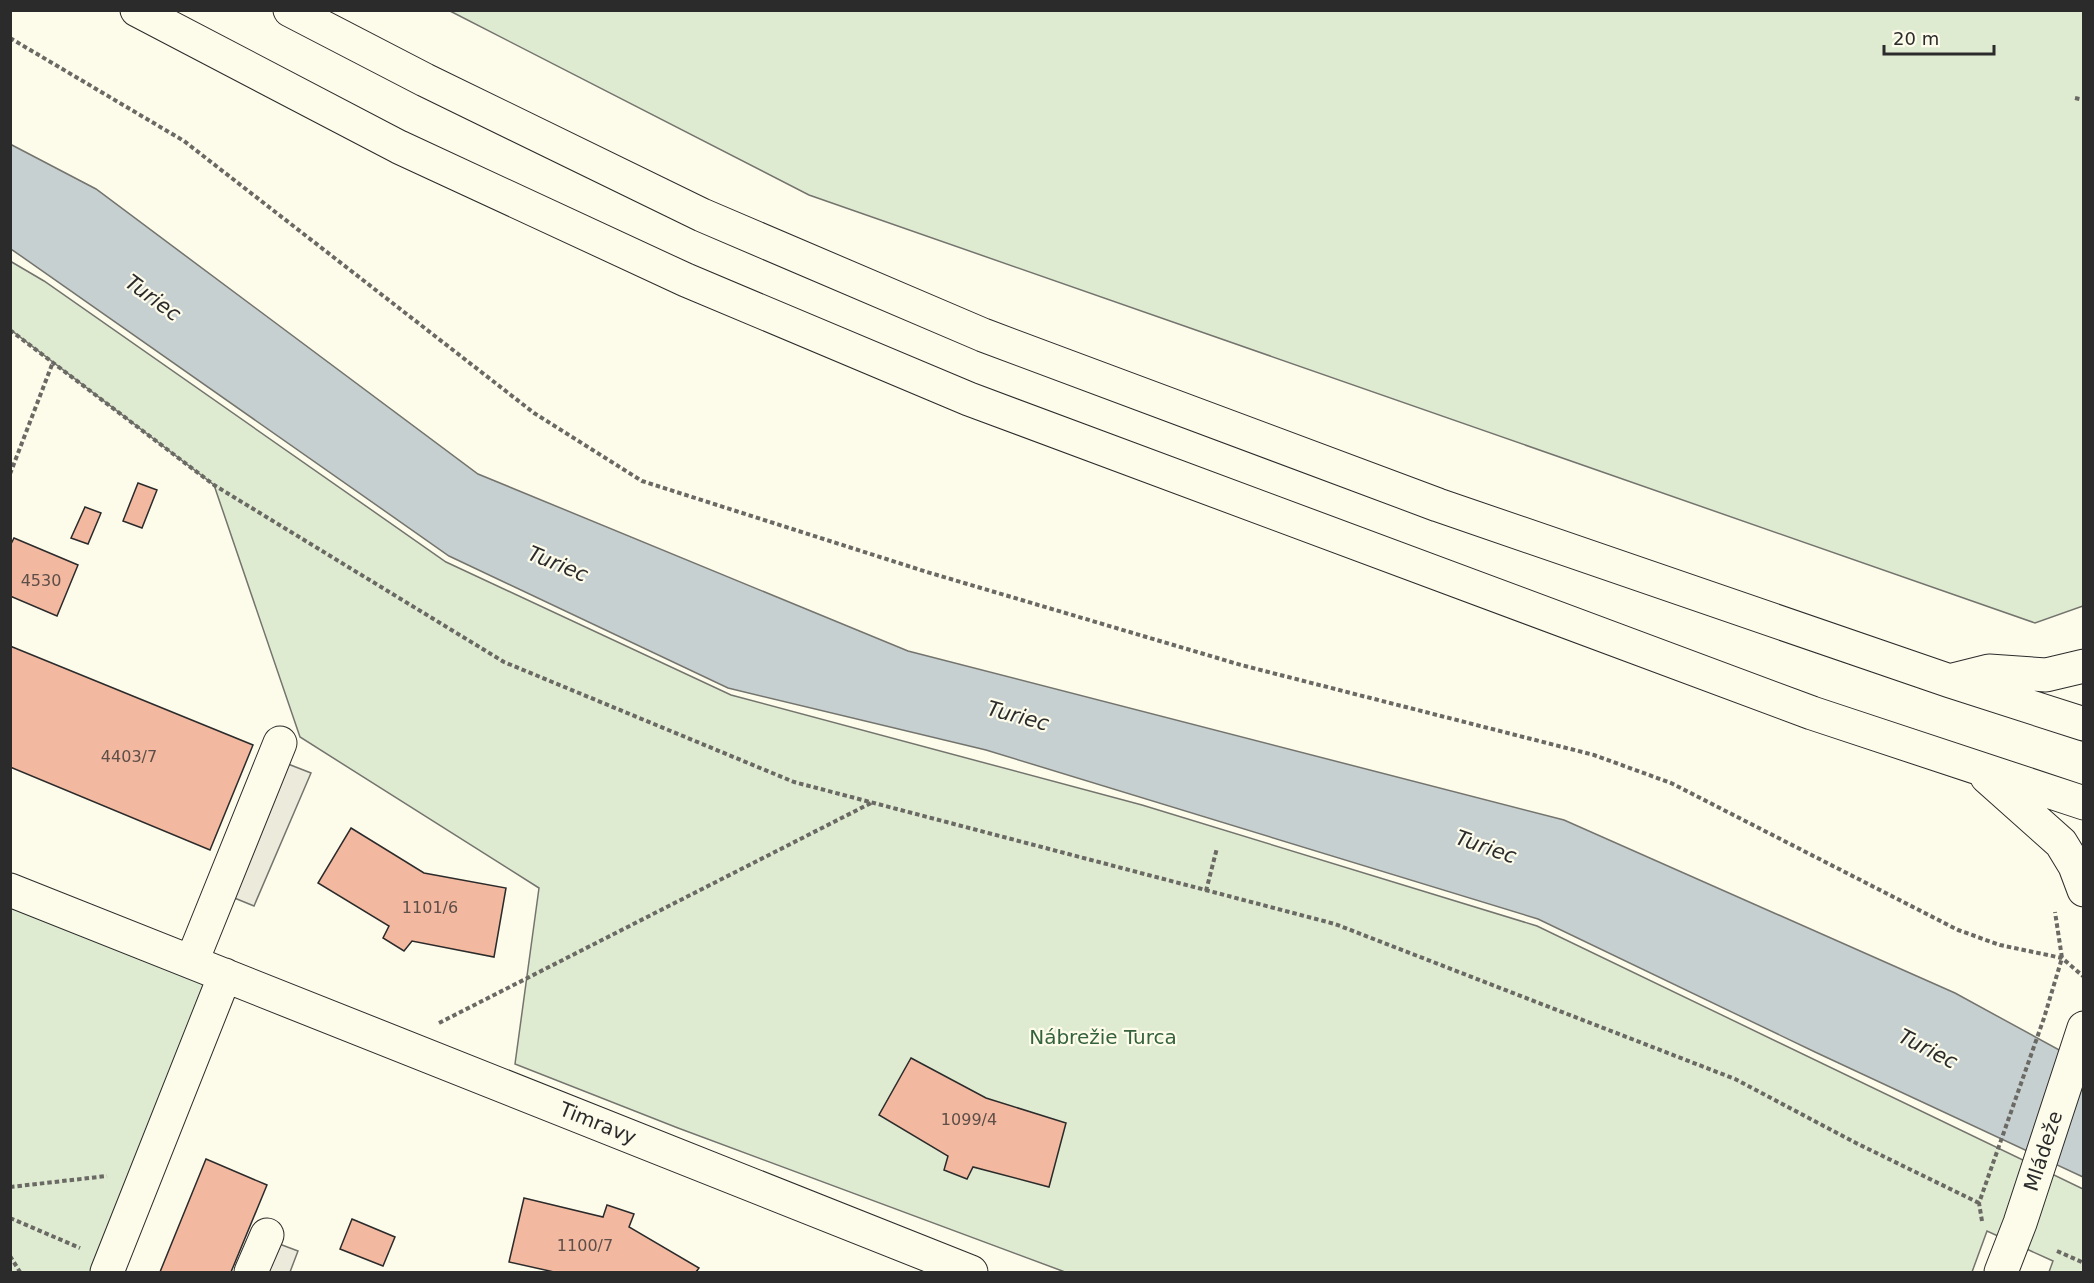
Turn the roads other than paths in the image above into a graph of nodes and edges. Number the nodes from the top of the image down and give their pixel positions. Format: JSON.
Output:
{"nodes":[{"id":1,"x":137,"y":10,"type":"edge"},
{"id":2,"x":290,"y":10,"type":"edge"},
{"id":3,"x":2084,"y":666,"type":"edge"},
{"id":4,"x":1950,"y":681,"type":"junction"},
{"id":5,"x":2084,"y":724,"type":"edge"},
{"id":6,"x":280,"y":743,"type":"dead end"},
{"id":7,"x":1976,"y":768,"type":"junction"},
{"id":8,"x":2084,"y":803,"type":"edge"},
{"id":9,"x":10,"y":890,"type":"edge"},
{"id":10,"x":2069,"y":895,"type":"edge"},
{"id":11,"x":192,"y":962,"type":"junction"},
{"id":12,"x":225,"y":975,"type":"junction"},
{"id":13,"x":2084,"y":1028,"type":"edge"},
{"id":14,"x":267,"y":1235,"type":"dead end"},
{"id":15,"x":109,"y":1267,"type":"edge"},
{"id":16,"x":251,"y":1272,"type":"edge"},
{"id":17,"x":970,"y":1272,"type":"edge"},
{"id":18,"x":2001,"y":1272,"type":"edge"}],
"edges":[{"from":1,"to":7,"type":"main road"},
{"from":2,"to":4,"type":"main road"},
{"from":3,"to":4,"type":"main road"},
{"from":4,"to":5,"type":"main road"},
{"from":6,"to":11,"type":"main road"},
{"from":7,"to":8,"type":"main road"},
{"from":7,"to":10,"type":"main road"},
{"from":9,"to":11,"type":"main road","name":"Timravy"},
{"from":11,"to":12,"type":"main road","name":"Timravy"},
{"from":12,"to":15,"type":"main road"},
{"from":12,"to":17,"type":"main road","name":"Timravy"},
{"from":13,"to":18,"type":"main road","name":"Mládeže"},
{"from":14,"to":16,"type":"main road"}]}
